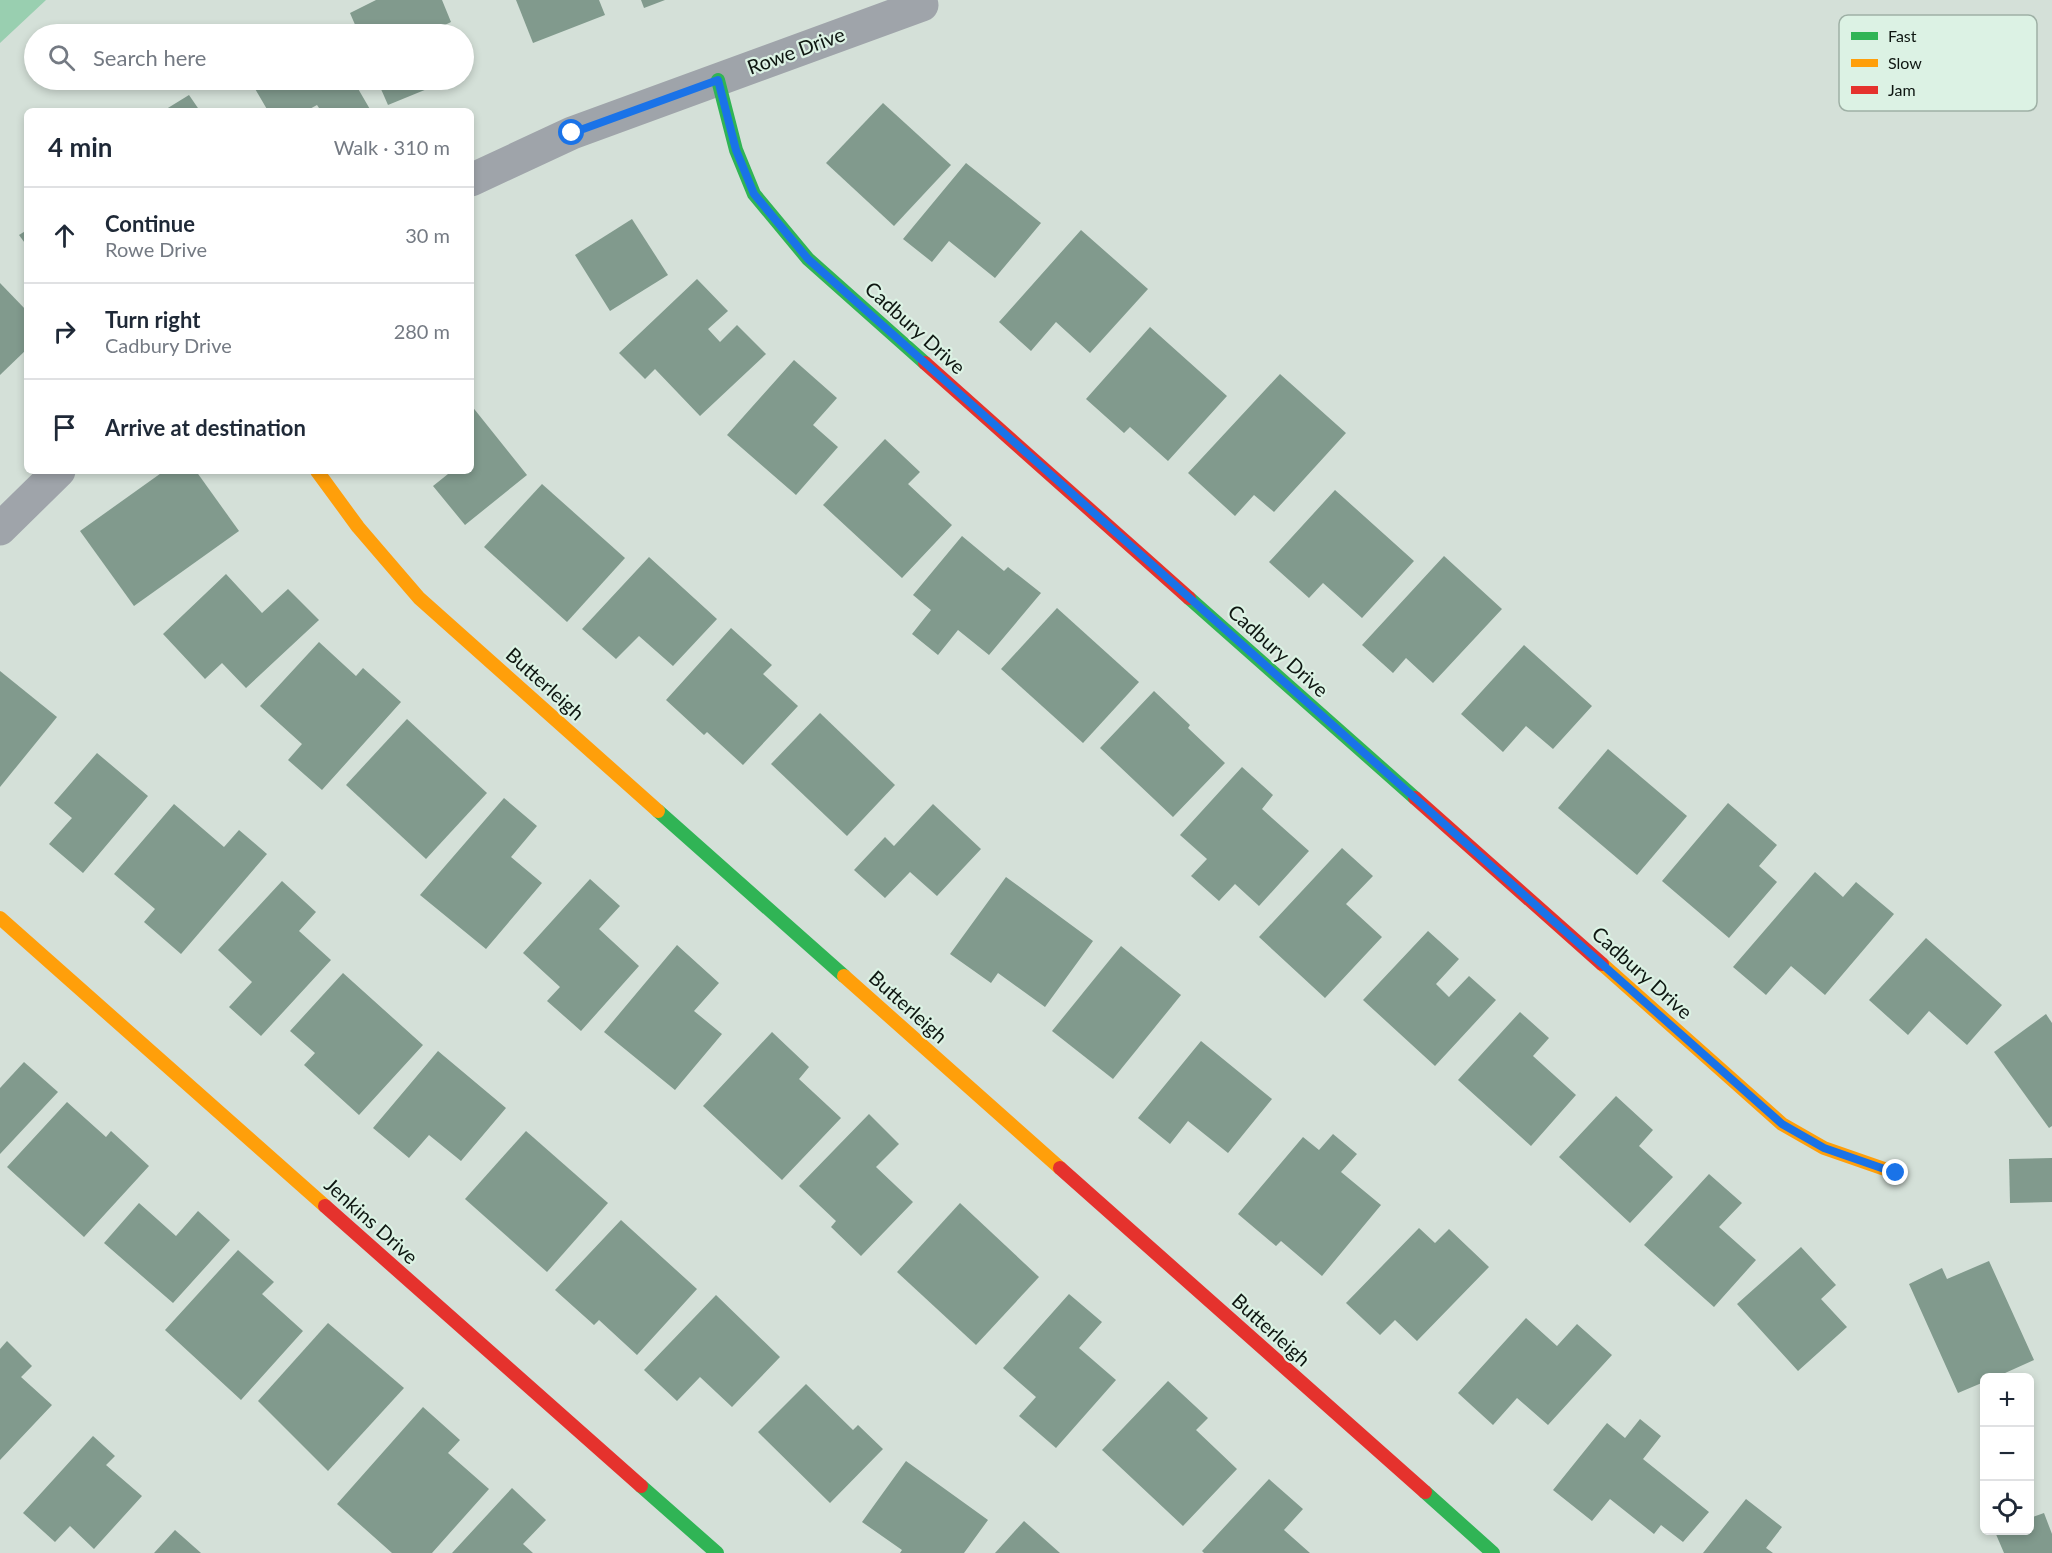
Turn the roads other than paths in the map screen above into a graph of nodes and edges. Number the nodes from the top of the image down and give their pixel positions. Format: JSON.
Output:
{"nodes":[{"id":1,"x":922,"y":5,"type":"dead end"},
{"id":2,"x":718,"y":80,"type":"junction"},
{"id":3,"x":474,"y":179,"type":"edge"},
{"id":4,"x":56,"y":474,"type":"edge"},
{"id":5,"x":319,"y":474,"type":"edge"},
{"id":6,"x":0,"y":529,"type":"edge"},
{"id":7,"x":0,"y":918,"type":"edge"},
{"id":8,"x":1896,"y":1173,"type":"dead end"},
{"id":9,"x":717,"y":1553,"type":"edge"},
{"id":10,"x":1492,"y":1553,"type":"edge"}],
"edges":[{"from":1,"to":2,"type":"street","name":"Rowe Drive"},
{"from":2,"to":3,"type":"street","name":"Rowe Drive"},
{"from":2,"to":8,"type":"street","name":"Cadbury Drive"},
{"from":4,"to":6,"type":"street"},
{"from":5,"to":10,"type":"street","name":"Butterleigh"},
{"from":7,"to":9,"type":"street","name":"Jenkins Drive"}]}
